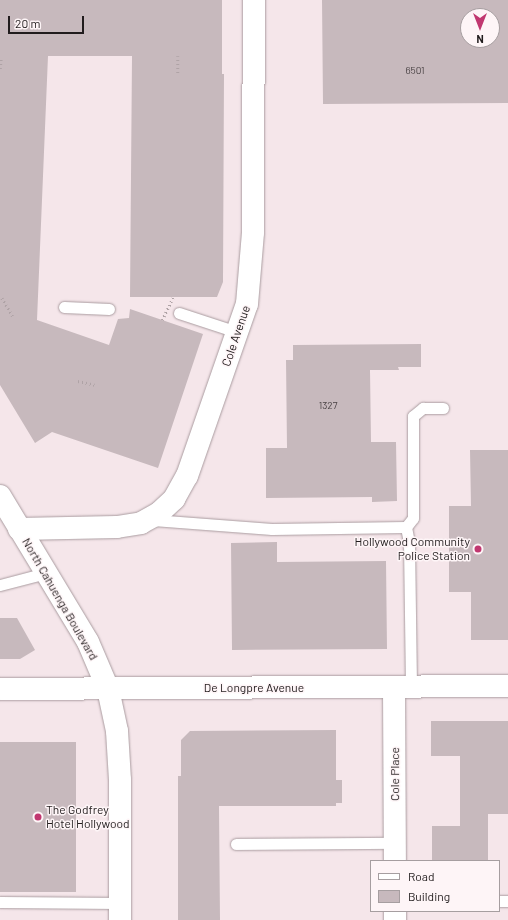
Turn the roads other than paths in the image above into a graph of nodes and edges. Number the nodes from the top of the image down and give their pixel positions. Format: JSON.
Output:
{"nodes":[{"id":1,"x":254,"y":0,"type":"edge"},
{"id":2,"x":64,"y":307,"type":"dead end"},
{"id":3,"x":109,"y":309,"type":"dead end"},
{"id":4,"x":179,"y":313,"type":"dead end"},
{"id":5,"x":237,"y":332,"type":"junction"},
{"id":6,"x":443,"y":408,"type":"dead end"},
{"id":7,"x":0,"y":496,"type":"edge"},
{"id":8,"x":146,"y":519,"type":"junction"},
{"id":9,"x":406,"y":527,"type":"junction"},
{"id":10,"x":19,"y":530,"type":"junction"},
{"id":11,"x":46,"y":573,"type":"junction"},
{"id":12,"x":0,"y":585,"type":"edge"},
{"id":13,"x":508,"y":686,"type":"edge"},
{"id":14,"x":402,"y":687,"type":"junction"},
{"id":15,"x":108,"y":688,"type":"junction"},
{"id":16,"x":0,"y":689,"type":"edge"},
{"id":17,"x":236,"y":844,"type":"dead end"},
{"id":18,"x":395,"y":852,"type":"edge"},
{"id":19,"x":0,"y":902,"type":"edge"},
{"id":20,"x":120,"y":912,"type":"edge"}],
"edges":[{"from":1,"to":5,"type":"street","name":"Cole Avenue"},
{"from":2,"to":3,"type":"lane"},
{"from":4,"to":5,"type":"lane"},
{"from":5,"to":8,"type":"street","name":"Cole Avenue"},
{"from":6,"to":9,"type":"lane"},
{"from":7,"to":10,"type":"street","name":"North Cahuenga Boulevard"},
{"from":8,"to":9,"type":"lane"},
{"from":8,"to":10,"type":"street","name":"Cole Avenue"},
{"from":9,"to":14,"type":"lane"},
{"from":10,"to":11,"type":"street","name":"North Cahuenga Boulevard"},
{"from":11,"to":12,"type":"lane"},
{"from":11,"to":15,"type":"street","name":"North Cahuenga Boulevard"},
{"from":13,"to":14,"type":"street","name":"De Longpre Avenue"},
{"from":14,"to":15,"type":"street","name":"De Longpre Avenue"},
{"from":14,"to":18,"type":"street","name":"Cole Place"},
{"from":15,"to":16,"type":"street","name":"De Longpre Avenue"},
{"from":15,"to":20,"type":"street","name":"North Cahuenga Boulevard"},
{"from":17,"to":18,"type":"lane"},
{"from":19,"to":20,"type":"lane"}]}
